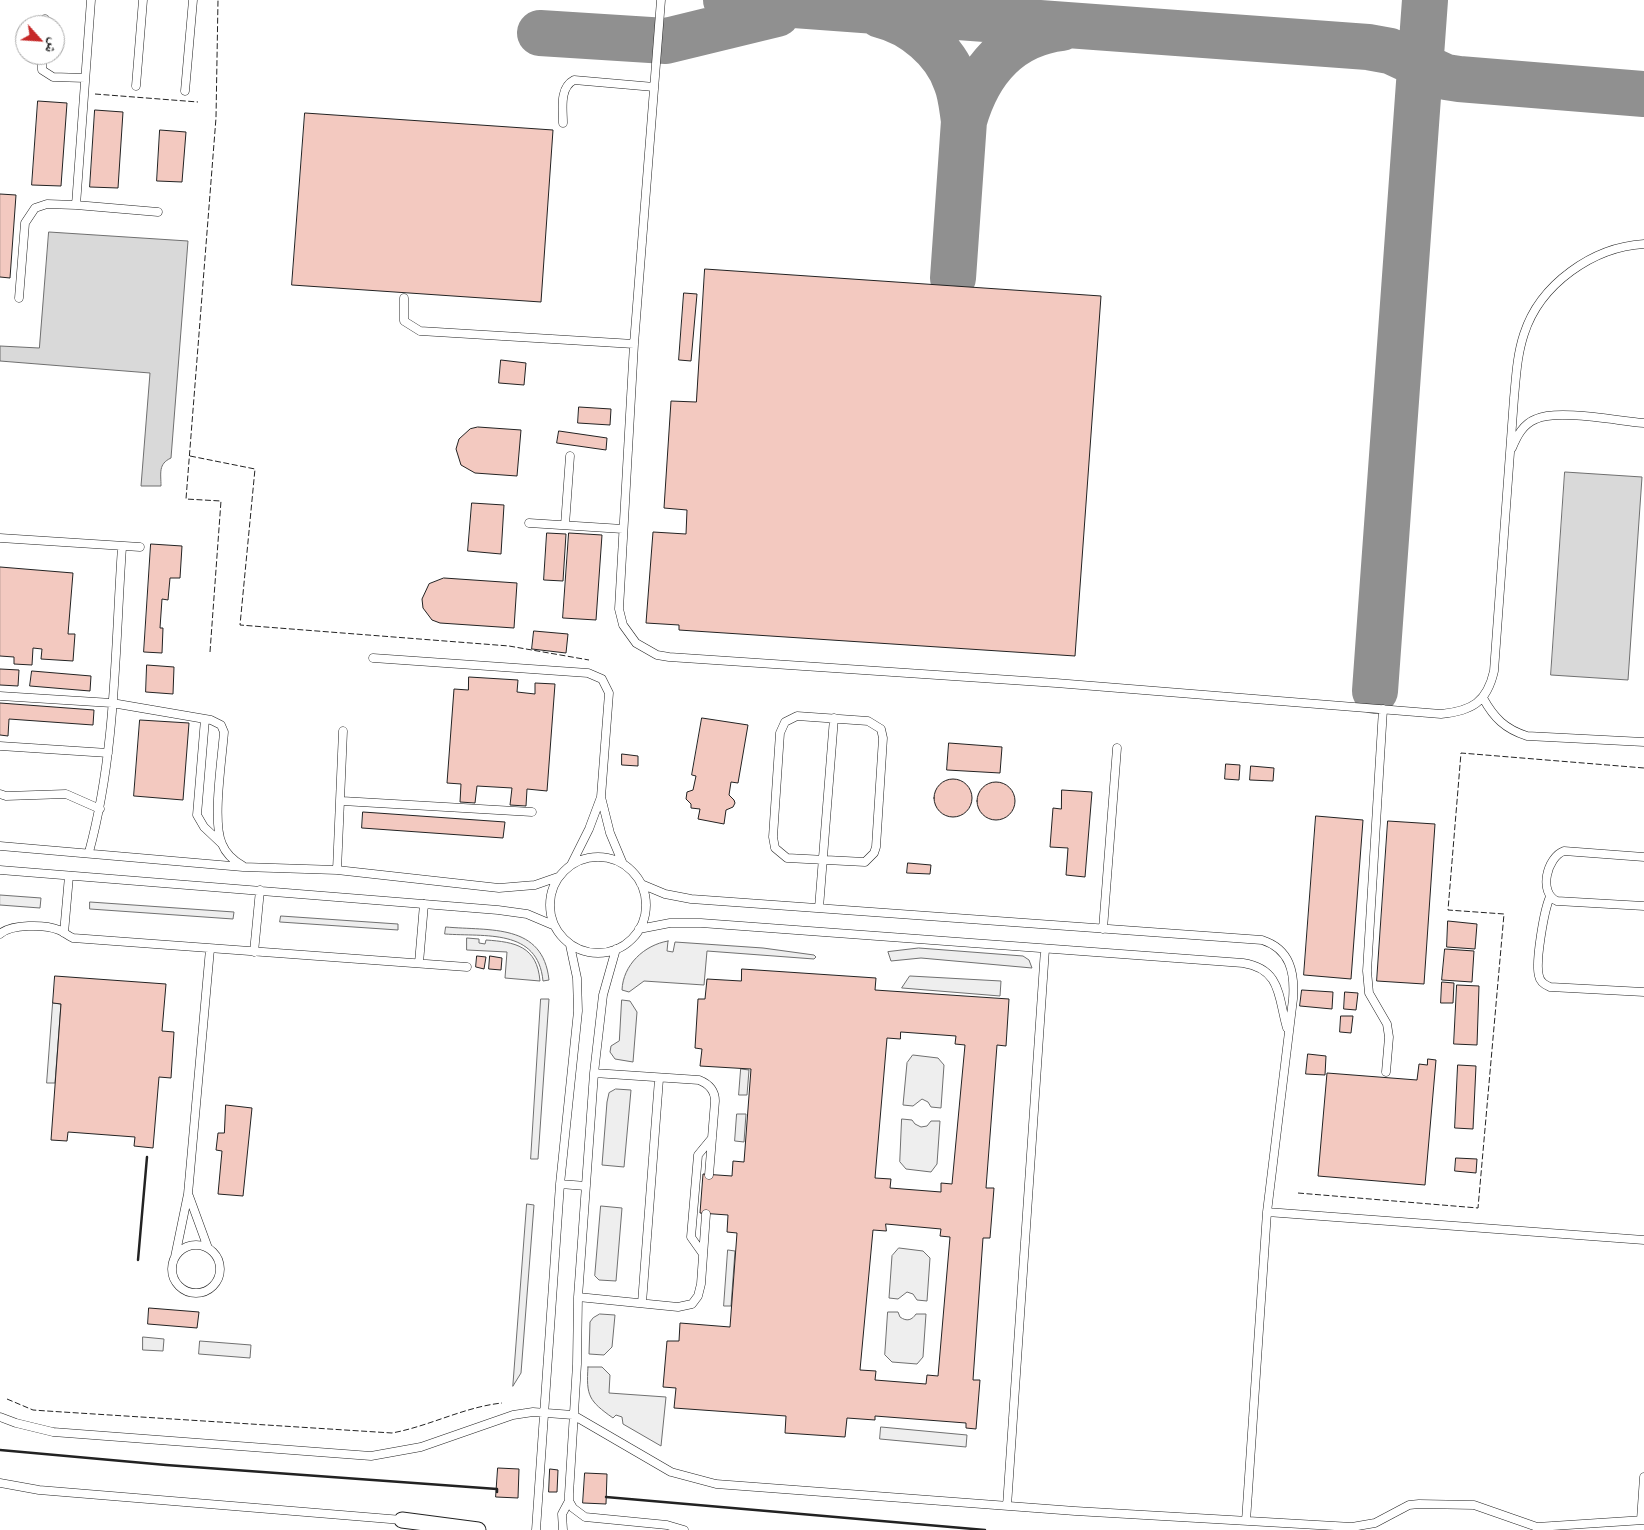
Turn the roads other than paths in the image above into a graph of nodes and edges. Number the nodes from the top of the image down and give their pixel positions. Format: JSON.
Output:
{"nodes":[{"id":1,"x":91,"y":0,"type":"edge"},
{"id":2,"x":143,"y":0,"type":"edge"},
{"id":3,"x":193,"y":0,"type":"edge"},
{"id":4,"x":661,"y":0,"type":"edge"},
{"id":5,"x":42,"y":65,"type":"edge"},
{"id":6,"x":85,"y":78,"type":"junction"},
{"id":7,"x":136,"y":86,"type":"dead end"},
{"id":8,"x":654,"y":87,"type":"junction"},
{"id":9,"x":185,"y":91,"type":"dead end"},
{"id":10,"x":563,"y":123,"type":"dead end"},
{"id":11,"x":76,"y":205,"type":"junction"},
{"id":12,"x":158,"y":212,"type":"dead end"},
{"id":13,"x":1644,"y":244,"type":"edge"},
{"id":14,"x":19,"y":298,"type":"dead end"},
{"id":15,"x":404,"y":298,"type":"dead end"},
{"id":16,"x":634,"y":344,"type":"junction"},
{"id":17,"x":1644,"y":423,"type":"edge"},
{"id":18,"x":570,"y":456,"type":"dead end"},
{"id":19,"x":1509,"y":457,"type":"junction"},
{"id":20,"x":529,"y":523,"type":"dead end"},
{"id":21,"x":565,"y":525,"type":"junction"},
{"id":22,"x":623,"y":529,"type":"junction"},
{"id":23,"x":0,"y":538,"type":"edge"},
{"id":24,"x":122,"y":546,"type":"junction"},
{"id":25,"x":140,"y":547,"type":"dead end"},
{"id":26,"x":373,"y":658,"type":"dead end"},
{"id":27,"x":0,"y":696,"type":"edge"},
{"id":28,"x":1483,"y":698,"type":"junction"},
{"id":29,"x":112,"y":703,"type":"junction"},
{"id":30,"x":1383,"y":709,"type":"junction"},
{"id":31,"x":834,"y":718,"type":"junction"},
{"id":32,"x":205,"y":719,"type":"junction"},
{"id":33,"x":343,"y":731,"type":"dead end"},
{"id":34,"x":1644,"y":742,"type":"edge"},
{"id":35,"x":0,"y":746,"type":"edge"},
{"id":36,"x":1117,"y":748,"type":"dead end"},
{"id":37,"x":108,"y":753,"type":"junction"},
{"id":38,"x":0,"y":794,"type":"edge"},
{"id":39,"x":601,"y":797,"type":"junction"},
{"id":40,"x":342,"y":800,"type":"junction"},
{"id":41,"x":100,"y":808,"type":"junction"},
{"id":42,"x":532,"y":812,"type":"dead end"},
{"id":43,"x":222,"y":845,"type":"junction"},
{"id":44,"x":0,"y":846,"type":"edge"},
{"id":45,"x":89,"y":852,"type":"junction"},
{"id":46,"x":1644,"y":857,"type":"edge"},
{"id":47,"x":823,"y":860,"type":"junction"},
{"id":48,"x":623,"y":864,"type":"junction"},
{"id":49,"x":571,"y":865,"type":"junction"},
{"id":50,"x":243,"y":866,"type":"junction"},
{"id":51,"x":0,"y":870,"type":"edge"},
{"id":52,"x":337,"y":870,"type":"junction"},
{"id":53,"x":68,"y":876,"type":"junction"},
{"id":54,"x":558,"y":877,"type":"junction"},
{"id":55,"x":641,"y":884,"type":"junction"},
{"id":56,"x":260,"y":890,"type":"junction"},
{"id":57,"x":1550,"y":897,"type":"junction"},
{"id":58,"x":424,"y":904,"type":"junction"},
{"id":59,"x":1644,"y":906,"type":"edge"},
{"id":60,"x":819,"y":908,"type":"junction"},
{"id":61,"x":554,"y":925,"type":"junction"},
{"id":62,"x":639,"y":929,"type":"junction"},
{"id":63,"x":1103,"y":929,"type":"junction"},
{"id":64,"x":64,"y":932,"type":"junction"},
{"id":65,"x":0,"y":934,"type":"edge"},
{"id":66,"x":570,"y":945,"type":"junction"},
{"id":67,"x":210,"y":949,"type":"junction"},
{"id":68,"x":616,"y":949,"type":"junction"},
{"id":69,"x":1045,"y":949,"type":"junction"},
{"id":70,"x":254,"y":952,"type":"junction"},
{"id":71,"x":419,"y":963,"type":"junction"},
{"id":72,"x":467,"y":966,"type":"dead end"},
{"id":73,"x":1644,"y":992,"type":"edge"},
{"id":74,"x":1288,"y":1030,"type":"junction"},
{"id":75,"x":1386,"y":1072,"type":"dead end"},
{"id":76,"x":594,"y":1073,"type":"junction"},
{"id":77,"x":659,"y":1079,"type":"junction"},
{"id":78,"x":712,"y":1138,"type":"junction"},
{"id":79,"x":709,"y":1174,"type":"dead end"},
{"id":80,"x":560,"y":1184,"type":"junction"},
{"id":81,"x":586,"y":1186,"type":"junction"},
{"id":82,"x":188,"y":1194,"type":"junction"},
{"id":83,"x":1268,"y":1212,"type":"junction"},
{"id":84,"x":706,"y":1214,"type":"dead end"},
{"id":85,"x":1644,"y":1240,"type":"edge"},
{"id":86,"x":208,"y":1248,"type":"junction"},
{"id":87,"x":703,"y":1254,"type":"junction"},
{"id":88,"x":175,"y":1257,"type":"junction"},
{"id":89,"x":578,"y":1297,"type":"junction"},
{"id":90,"x":642,"y":1303,"type":"junction"},
{"id":91,"x":544,"y":1413,"type":"junction"},
{"id":92,"x":573,"y":1415,"type":"junction"},
{"id":93,"x":0,"y":1417,"type":"edge"},
{"id":94,"x":1644,"y":1477,"type":"edge"},
{"id":95,"x":0,"y":1483,"type":"edge"},
{"id":96,"x":569,"y":1501,"type":"junction"},
{"id":97,"x":1006,"y":1506,"type":"junction"},
{"id":98,"x":402,"y":1520,"type":"joint"},
{"id":99,"x":1643,"y":1520,"type":"edge"},
{"id":100,"x":1246,"y":1521,"type":"junction"},
{"id":101,"x":478,"y":1530,"type":"edge"},
{"id":102,"x":536,"y":1530,"type":"edge"},
{"id":103,"x":563,"y":1530,"type":"edge"},
{"id":104,"x":684,"y":1530,"type":"edge"}],
"edges":[{"from":1,"to":6,"type":"lane"},
{"from":2,"to":7,"type":"lane"},
{"from":3,"to":9,"type":"lane"},
{"from":4,"to":8,"type":"lane"},
{"from":5,"to":6,"type":"lane"},
{"from":6,"to":11,"type":"lane"},
{"from":8,"to":10,"type":"lane"},
{"from":8,"to":16,"type":"lane"},
{"from":11,"to":12,"type":"lane"},
{"from":11,"to":14,"type":"lane"},
{"from":13,"to":19,"type":"lane"},
{"from":15,"to":16,"type":"lane"},
{"from":16,"to":22,"type":"lane"},
{"from":17,"to":19,"type":"lane"},
{"from":18,"to":21,"type":"lane"},
{"from":19,"to":28,"type":"lane"},
{"from":20,"to":21,"type":"lane"},
{"from":21,"to":22,"type":"lane"},
{"from":22,"to":30,"type":"lane"},
{"from":23,"to":24,"type":"lane"},
{"from":24,"to":25,"type":"lane"},
{"from":24,"to":29,"type":"lane"},
{"from":26,"to":39,"type":"lane"},
{"from":27,"to":29,"type":"lane"},
{"from":28,"to":30,"type":"lane"},
{"from":28,"to":34,"type":"lane"},
{"from":29,"to":32,"type":"lane"},
{"from":29,"to":37,"type":"lane"},
{"from":30,"to":75,"type":"lane"},
{"from":31,"to":47,"type":"lane"},
{"from":31,"to":47,"type":"lane"},
{"from":31,"to":47,"type":"lane"},
{"from":32,"to":43,"type":"lane"},
{"from":32,"to":43,"type":"lane"},
{"from":33,"to":40,"type":"lane"},
{"from":35,"to":37,"type":"lane"},
{"from":36,"to":63,"type":"lane"},
{"from":37,"to":41,"type":"lane"},
{"from":38,"to":41,"type":"lane"},
{"from":39,"to":48,"type":"lane"},
{"from":39,"to":49,"type":"lane"},
{"from":40,"to":42,"type":"lane"},
{"from":40,"to":52,"type":"lane"},
{"from":41,"to":45,"type":"lane"},
{"from":43,"to":50,"type":"lane"},
{"from":44,"to":45,"type":"lane"},
{"from":45,"to":50,"type":"lane"},
{"from":46,"to":57,"type":"lane"},
{"from":47,"to":60,"type":"lane"},
{"from":48,"to":49,"type":"lane"},
{"from":48,"to":55,"type":"lane"},
{"from":49,"to":54,"type":"lane"},
{"from":50,"to":52,"type":"lane"},
{"from":51,"to":53,"type":"lane"},
{"from":52,"to":54,"type":"lane"},
{"from":53,"to":56,"type":"lane"},
{"from":53,"to":64,"type":"lane"},
{"from":54,"to":61,"type":"lane"},
{"from":55,"to":60,"type":"lane"},
{"from":55,"to":62,"type":"lane"},
{"from":56,"to":58,"type":"lane"},
{"from":56,"to":70,"type":"lane"},
{"from":57,"to":59,"type":"lane"},
{"from":57,"to":73,"type":"lane"},
{"from":58,"to":61,"type":"lane"},
{"from":58,"to":71,"type":"lane"},
{"from":60,"to":63,"type":"lane"},
{"from":61,"to":66,"type":"lane"},
{"from":62,"to":68,"type":"lane"},
{"from":62,"to":69,"type":"lane"},
{"from":63,"to":74,"type":"lane"},
{"from":64,"to":65,"type":"lane"},
{"from":64,"to":67,"type":"lane"},
{"from":66,"to":68,"type":"lane"},
{"from":66,"to":80,"type":"lane"},
{"from":67,"to":70,"type":"lane"},
{"from":67,"to":82,"type":"lane"},
{"from":68,"to":76,"type":"lane"},
{"from":69,"to":74,"type":"lane"},
{"from":69,"to":97,"type":"lane"},
{"from":70,"to":71,"type":"lane"},
{"from":71,"to":72,"type":"lane"},
{"from":74,"to":83,"type":"lane"},
{"from":76,"to":77,"type":"lane"},
{"from":76,"to":81,"type":"lane"},
{"from":77,"to":78,"type":"lane"},
{"from":77,"to":90,"type":"lane"},
{"from":78,"to":79,"type":"lane"},
{"from":78,"to":87,"type":"lane"},
{"from":80,"to":81,"type":"lane"},
{"from":80,"to":91,"type":"lane"},
{"from":81,"to":89,"type":"lane"},
{"from":82,"to":86,"type":"lane"},
{"from":82,"to":88,"type":"lane"},
{"from":83,"to":85,"type":"lane"},
{"from":83,"to":100,"type":"lane"},
{"from":84,"to":87,"type":"lane"},
{"from":86,"to":88,"type":"lane"},
{"from":86,"to":88,"type":"lane"},
{"from":87,"to":90,"type":"lane"},
{"from":89,"to":90,"type":"lane"},
{"from":89,"to":92,"type":"lane"},
{"from":91,"to":92,"type":"lane"},
{"from":91,"to":93,"type":"lane"},
{"from":91,"to":102,"type":"lane"},
{"from":92,"to":96,"type":"lane"},
{"from":92,"to":97,"type":"lane"},
{"from":94,"to":99,"type":"lane"},
{"from":95,"to":98,"type":"lane"},
{"from":96,"to":103,"type":"lane"},
{"from":96,"to":104,"type":"lane"},
{"from":97,"to":100,"type":"lane"},
{"from":98,"to":101,"type":"street"},
{"from":99,"to":100,"type":"lane"}]}
